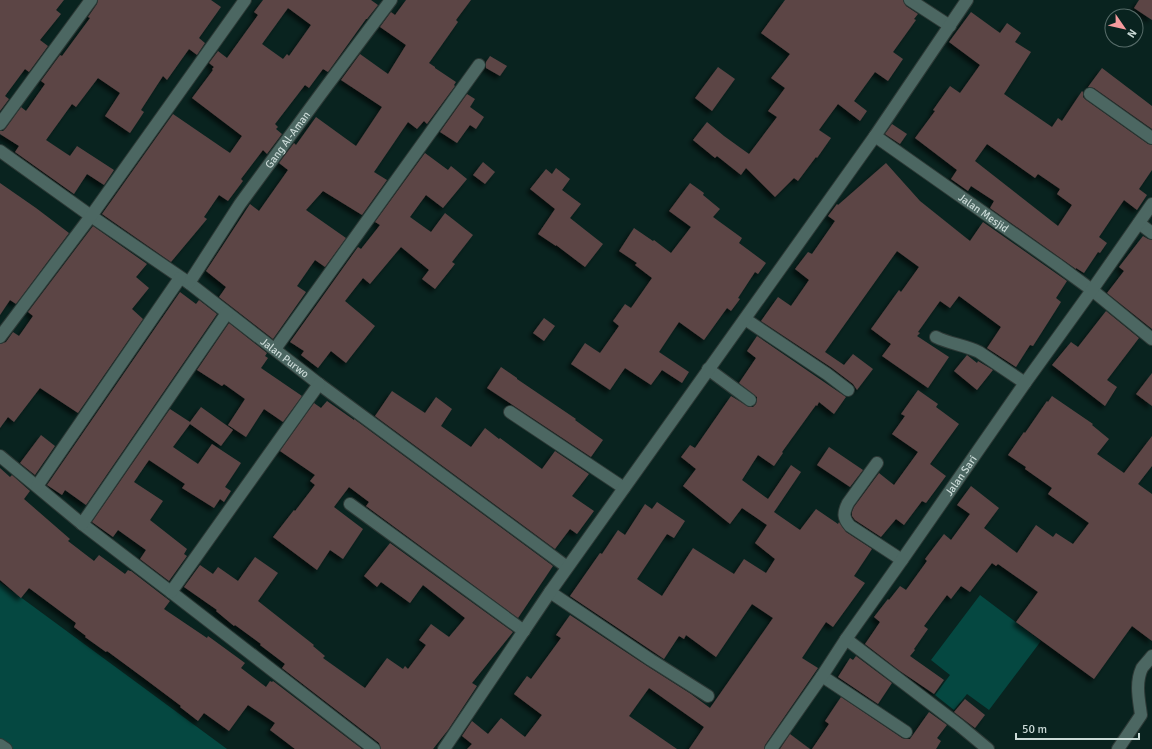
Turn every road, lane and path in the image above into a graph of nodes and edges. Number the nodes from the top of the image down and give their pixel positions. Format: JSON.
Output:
{"nodes":[{"id":1,"x":91,"y":0,"type":"edge"},
{"id":2,"x":245,"y":0,"type":"edge"},
{"id":3,"x":391,"y":0,"type":"edge"},
{"id":4,"x":910,"y":0,"type":"edge"},
{"id":5,"x":967,"y":0,"type":"edge"},
{"id":6,"x":950,"y":26,"type":"junction"},
{"id":7,"x":479,"y":65,"type":"dead end"},
{"id":8,"x":1090,"y":94,"type":"dead end"},
{"id":9,"x":0,"y":124,"type":"edge"},
{"id":10,"x":875,"y":136,"type":"junction"},
{"id":11,"x":1152,"y":138,"type":"edge"},
{"id":12,"x":0,"y":151,"type":"edge"},
{"id":13,"x":1152,"y":204,"type":"edge"},
{"id":14,"x":91,"y":216,"type":"junction"},
{"id":15,"x":1139,"y":223,"type":"junction"},
{"id":16,"x":1152,"y":233,"type":"edge"},
{"id":17,"x":184,"y":280,"type":"junction"},
{"id":18,"x":1092,"y":290,"type":"junction"},
{"id":19,"x":227,"y":313,"type":"junction"},
{"id":20,"x":745,"y":319,"type":"junction"},
{"id":21,"x":0,"y":336,"type":"edge"},
{"id":22,"x":936,"y":337,"type":"dead end"},
{"id":23,"x":1152,"y":339,"type":"edge"},
{"id":24,"x":275,"y":349,"type":"junction"},
{"id":25,"x":708,"y":369,"type":"junction"},
{"id":26,"x":1025,"y":383,"type":"junction"},
{"id":27,"x":319,"y":384,"type":"junction"},
{"id":28,"x":848,"y":390,"type":"dead end"},
{"id":29,"x":750,"y":400,"type":"dead end"},
{"id":30,"x":510,"y":412,"type":"dead end"},
{"id":31,"x":0,"y":456,"type":"edge"},
{"id":32,"x":877,"y":463,"type":"dead end"},
{"id":33,"x":37,"y":486,"type":"junction"},
{"id":34,"x":624,"y":488,"type":"junction"},
{"id":35,"x":350,"y":504,"type":"dead end"},
{"id":36,"x":82,"y":524,"type":"junction"},
{"id":37,"x":902,"y":560,"type":"junction"},
{"id":38,"x":567,"y":568,"type":"junction"},
{"id":39,"x":171,"y":592,"type":"junction"},
{"id":40,"x":550,"y":592,"type":"junction"},
{"id":41,"x":524,"y":631,"type":"junction"},
{"id":42,"x":846,"y":639,"type":"junction"},
{"id":43,"x":1152,"y":656,"type":"edge"},
{"id":44,"x":822,"y":676,"type":"junction"},
{"id":45,"x":708,"y":696,"type":"dead end"},
{"id":46,"x":906,"y":732,"type":"dead end"},
{"id":47,"x":0,"y":745,"type":"edge"},
{"id":48,"x":6,"y":749,"type":"edge"},
{"id":49,"x":374,"y":749,"type":"edge"},
{"id":50,"x":444,"y":749,"type":"edge"},
{"id":51,"x":771,"y":749,"type":"edge"},
{"id":52,"x":988,"y":749,"type":"edge"},
{"id":53,"x":1118,"y":749,"type":"edge"}],
"edges":[{"from":1,"to":9,"type":"street"},
{"from":2,"to":14,"type":"street"},
{"from":3,"to":17,"type":"street","name":"Gang Al-Aman"},
{"from":4,"to":6,"type":"street"},
{"from":5,"to":6,"type":"street"},
{"from":6,"to":10,"type":"street"},
{"from":7,"to":24,"type":"street"},
{"from":8,"to":11,"type":"street"},
{"from":10,"to":18,"type":"street","name":"Jalan Mesjid"},
{"from":10,"to":20,"type":"street"},
{"from":12,"to":14,"type":"street","name":"Jalan Purwo"},
{"from":13,"to":15,"type":"street","name":"Jalan Sari"},
{"from":14,"to":17,"type":"street","name":"Jalan Purwo"},
{"from":14,"to":21,"type":"street"},
{"from":15,"to":16,"type":"street"},
{"from":15,"to":18,"type":"street","name":"Jalan Sari"},
{"from":17,"to":19,"type":"street","name":"Jalan Purwo"},
{"from":17,"to":33,"type":"street","name":"Gang Al-Aman"},
{"from":18,"to":23,"type":"street","name":"Jalan Mesjid"},
{"from":18,"to":26,"type":"street","name":"Jalan Sari"},
{"from":19,"to":24,"type":"street","name":"Jalan Purwo"},
{"from":19,"to":36,"type":"street"},
{"from":20,"to":25,"type":"street"},
{"from":20,"to":28,"type":"street"},
{"from":22,"to":26,"type":"street"},
{"from":24,"to":27,"type":"street","name":"Jalan Purwo"},
{"from":25,"to":29,"type":"street"},
{"from":25,"to":34,"type":"street"},
{"from":26,"to":37,"type":"street","name":"Jalan Sari"},
{"from":27,"to":38,"type":"street","name":"Jalan Purwo"},
{"from":27,"to":39,"type":"street"},
{"from":30,"to":34,"type":"street"},
{"from":31,"to":33,"type":"street"},
{"from":32,"to":37,"type":"street"},
{"from":33,"to":36,"type":"street"},
{"from":34,"to":38,"type":"street"},
{"from":35,"to":41,"type":"street"},
{"from":36,"to":39,"type":"street"},
{"from":37,"to":42,"type":"street","name":"Jalan Sari"},
{"from":38,"to":40,"type":"street"},
{"from":39,"to":49,"type":"street"},
{"from":40,"to":41,"type":"street"},
{"from":40,"to":45,"type":"street"},
{"from":41,"to":50,"type":"street"},
{"from":42,"to":44,"type":"street","name":"Jalan Sari"},
{"from":42,"to":52,"type":"street"},
{"from":43,"to":53,"type":"street"},
{"from":44,"to":46,"type":"street"},
{"from":44,"to":51,"type":"street","name":"Jalan Sari"},
{"from":47,"to":48,"type":"street"}]}
